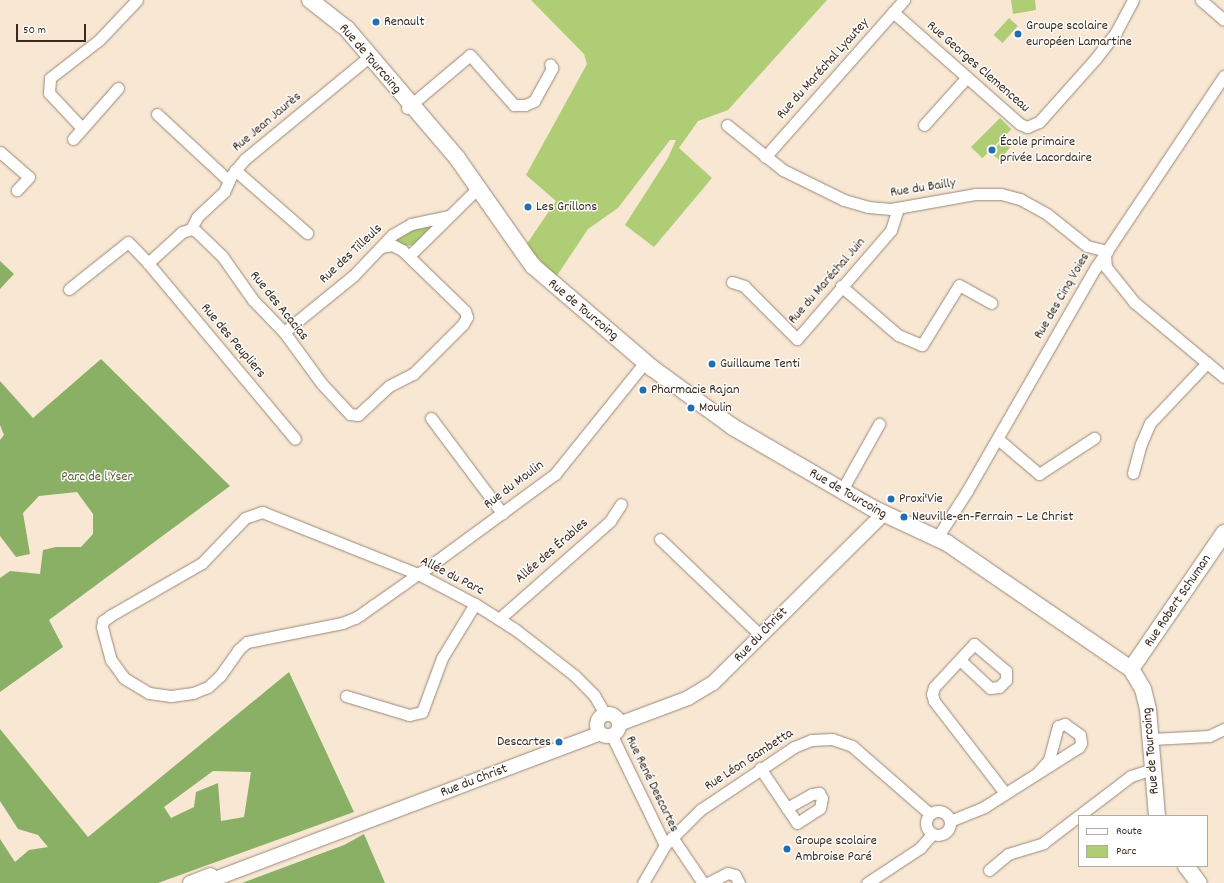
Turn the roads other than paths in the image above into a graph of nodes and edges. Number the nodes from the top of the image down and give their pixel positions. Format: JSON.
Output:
{"nodes":[{"id":1,"x":137,"y":0,"type":"edge"},
{"id":2,"x":904,"y":0,"type":"edge"},
{"id":3,"x":1133,"y":0,"type":"edge"},
{"id":4,"x":1201,"y":0,"type":"edge"},
{"id":5,"x":315,"y":4,"type":"edge"},
{"id":6,"x":893,"y":12,"type":"junction"},
{"id":7,"x":1224,"y":20,"type":"edge"},
{"id":8,"x":367,"y":58,"type":"junction"},
{"id":9,"x":550,"y":64,"type":"dead end"},
{"id":10,"x":1224,"y":76,"type":"edge"},
{"id":11,"x":967,"y":77,"type":"junction"},
{"id":12,"x":118,"y":88,"type":"dead end"},
{"id":13,"x":408,"y":108,"type":"junction"},
{"id":14,"x":157,"y":114,"type":"dead end"},
{"id":15,"x":727,"y":125,"type":"dead end"},
{"id":16,"x":924,"y":125,"type":"dead end"},
{"id":17,"x":82,"y":128,"type":"junction"},
{"id":18,"x":73,"y":139,"type":"dead end"},
{"id":19,"x":0,"y":152,"type":"edge"},
{"id":20,"x":764,"y":157,"type":"junction"},
{"id":21,"x":235,"y":170,"type":"junction"},
{"id":22,"x":228,"y":181,"type":"junction"},
{"id":23,"x":477,"y":189,"type":"junction"},
{"id":24,"x":17,"y":190,"type":"dead end"},
{"id":25,"x":898,"y":208,"type":"junction"},
{"id":26,"x":448,"y":216,"type":"junction"},
{"id":27,"x":191,"y":229,"type":"junction"},
{"id":28,"x":307,"y":233,"type":"dead end"},
{"id":29,"x":382,"y":247,"type":"junction"},
{"id":30,"x":1106,"y":252,"type":"junction"},
{"id":31,"x":409,"y":256,"type":"junction"},
{"id":32,"x":148,"y":263,"type":"junction"},
{"id":33,"x":732,"y":282,"type":"dead end"},
{"id":34,"x":841,"y":286,"type":"junction"},
{"id":35,"x":69,"y":290,"type":"dead end"},
{"id":36,"x":991,"y":303,"type":"dead end"},
{"id":37,"x":284,"y":332,"type":"junction"},
{"id":38,"x":645,"y":362,"type":"junction"},
{"id":39,"x":1207,"y":363,"type":"junction"},
{"id":40,"x":1224,"y":377,"type":"edge"},
{"id":41,"x":431,"y":418,"type":"dead end"},
{"id":42,"x":879,"y":424,"type":"dead end"},
{"id":43,"x":1094,"y":438,"type":"dead end"},
{"id":44,"x":998,"y":439,"type":"junction"},
{"id":45,"x":295,"y":440,"type":"dead end"},
{"id":46,"x":1134,"y":473,"type":"dead end"},
{"id":47,"x":842,"y":490,"type":"junction"},
{"id":48,"x":621,"y":504,"type":"dead end"},
{"id":49,"x":502,"y":513,"type":"junction"},
{"id":50,"x":883,"y":514,"type":"junction"},
{"id":51,"x":1224,"y":533,"type":"edge"},
{"id":52,"x":937,"y":538,"type":"junction"},
{"id":53,"x":660,"y":539,"type":"dead end"},
{"id":54,"x":418,"y":574,"type":"junction"},
{"id":55,"x":475,"y":604,"type":"junction"},
{"id":56,"x":499,"y":618,"type":"junction"},
{"id":57,"x":102,"y":627,"type":"joint"},
{"id":58,"x":761,"y":636,"type":"junction"},
{"id":59,"x":960,"y":660,"type":"dead end"},
{"id":60,"x":1132,"y":669,"type":"junction"},
{"id":61,"x":346,"y":696,"type":"dead end"},
{"id":62,"x":605,"y":714,"type":"junction"},
{"id":63,"x":1224,"y":730,"type":"edge"},
{"id":64,"x":610,"y":731,"type":"junction"},
{"id":65,"x":1152,"y":739,"type":"junction"},
{"id":66,"x":760,"y":768,"type":"junction"},
{"id":67,"x":1153,"y":768,"type":"junction"},
{"id":68,"x":1039,"y":771,"type":"dead end"},
{"id":69,"x":1005,"y":793,"type":"junction"},
{"id":70,"x":787,"y":808,"type":"dead end"},
{"id":71,"x":392,"y":812,"type":"junction"},
{"id":72,"x":930,"y":814,"type":"junction"},
{"id":73,"x":1079,"y":815,"type":"edge"},
{"id":74,"x":1157,"y":815,"type":"edge"},
{"id":75,"x":1078,"y":816,"type":"edge"},
{"id":76,"x":950,"y":821,"type":"junction"},
{"id":77,"x":932,"y":834,"type":"junction"},
{"id":78,"x":669,"y":841,"type":"junction"},
{"id":79,"x":1187,"y":867,"type":"edge"},
{"id":80,"x":989,"y":870,"type":"dead end"},
{"id":81,"x":190,"y":883,"type":"edge"},
{"id":82,"x":204,"y":883,"type":"edge"},
{"id":83,"x":643,"y":883,"type":"edge"},
{"id":84,"x":703,"y":883,"type":"edge"},
{"id":85,"x":708,"y":883,"type":"edge"},
{"id":86,"x":739,"y":883,"type":"edge"},
{"id":87,"x":867,"y":883,"type":"edge"},
{"id":88,"x":1200,"y":883,"type":"edge"}],
"edges":[{"from":1,"to":17,"type":"street"},
{"from":2,"to":6,"type":"street","name":"Rue du Maréchal Lyautey"},
{"from":3,"to":11,"type":"street","name":"Rue Georges Clemenceau"},
{"from":4,"to":7,"type":"street"},
{"from":5,"to":8,"type":"main road","name":"Rue de Tourcoing"},
{"from":6,"to":11,"type":"street","name":"Rue Georges Clemenceau"},
{"from":6,"to":20,"type":"street","name":"Rue du Maréchal Lyautey"},
{"from":8,"to":13,"type":"main road","name":"Rue de Tourcoing"},
{"from":8,"to":21,"type":"street","name":"Rue Jean Jaurès"},
{"from":9,"to":13,"type":"street"},
{"from":10,"to":30,"type":"street","name":"Rue des Cinq Voies"},
{"from":11,"to":16,"type":"street"},
{"from":12,"to":17,"type":"street"},
{"from":13,"to":23,"type":"main road","name":"Rue de Tourcoing"},
{"from":14,"to":22,"type":"street"},
{"from":15,"to":20,"type":"street","name":"Rue du Bailly"},
{"from":17,"to":18,"type":"street"},
{"from":19,"to":24,"type":"street"},
{"from":20,"to":25,"type":"street","name":"Rue du Bailly"},
{"from":21,"to":22,"type":"street","name":"Rue Jean Jaurès"},
{"from":21,"to":28,"type":"street"},
{"from":22,"to":27,"type":"street","name":"Rue Jean Jaurès"},
{"from":23,"to":26,"type":"street"},
{"from":23,"to":38,"type":"main road","name":"Rue de Tourcoing"},
{"from":25,"to":30,"type":"street","name":"Rue du Bailly"},
{"from":25,"to":34,"type":"street","name":"Rue du Maréchal Juin"},
{"from":26,"to":29,"type":"street","name":"Rue des Tilleuls"},
{"from":26,"to":31,"type":"street"},
{"from":27,"to":32,"type":"street","name":"Rue Jean Jaurès"},
{"from":27,"to":37,"type":"street","name":"Rue des Acacias"},
{"from":29,"to":31,"type":"street"},
{"from":29,"to":37,"type":"street","name":"Rue des Tilleuls"},
{"from":30,"to":39,"type":"street"},
{"from":30,"to":44,"type":"street","name":"Rue des Cinq Voies"},
{"from":31,"to":37,"type":"street","name":"Rue des Acacias"},
{"from":32,"to":35,"type":"street"},
{"from":32,"to":45,"type":"street","name":"Rue des Peupliers"},
{"from":33,"to":34,"type":"street","name":"Rue du Maréchal Juin"},
{"from":34,"to":36,"type":"street"},
{"from":38,"to":47,"type":"main road","name":"Rue de Tourcoing"},
{"from":38,"to":49,"type":"street","name":"Rue du Moulin"},
{"from":39,"to":40,"type":"street"},
{"from":39,"to":46,"type":"street"},
{"from":41,"to":49,"type":"street"},
{"from":42,"to":47,"type":"street"},
{"from":43,"to":44,"type":"street"},
{"from":44,"to":52,"type":"street","name":"Rue des Cinq Voies"},
{"from":47,"to":50,"type":"main road","name":"Rue de Tourcoing"},
{"from":48,"to":56,"type":"street","name":"Allée des Érables"},
{"from":49,"to":54,"type":"street","name":"Rue du Moulin"},
{"from":50,"to":52,"type":"main road","name":"Rue de Tourcoing"},
{"from":50,"to":58,"type":"street","name":"Rue du Christ"},
{"from":51,"to":60,"type":"main road","name":"Rue Robert Schuman"},
{"from":52,"to":60,"type":"main road","name":"Rue de Tourcoing"},
{"from":53,"to":58,"type":"street"},
{"from":54,"to":55,"type":"street","name":"Allée du Parc"},
{"from":54,"to":57,"type":"street","name":"Allée du Parc"},
{"from":54,"to":57,"type":"street","name":"Rue du Moulin"},
{"from":55,"to":56,"type":"street","name":"Allée du Parc"},
{"from":55,"to":61,"type":"street"},
{"from":56,"to":62,"type":"street","name":"Allée du Parc"},
{"from":58,"to":64,"type":"street","name":"Rue du Christ"},
{"from":59,"to":69,"type":"street"},
{"from":60,"to":65,"type":"main road","name":"Rue de Tourcoing"},
{"from":62,"to":64,"type":"street"},
{"from":62,"to":64,"type":"street"},
{"from":63,"to":65,"type":"street"},
{"from":64,"to":71,"type":"street","name":"Rue du Christ"},
{"from":64,"to":78,"type":"street","name":"Rue René Descartes"},
{"from":65,"to":67,"type":"main road","name":"Rue de Tourcoing"},
{"from":66,"to":70,"type":"street"},
{"from":66,"to":72,"type":"street","name":"Rue Léon Gambetta"},
{"from":66,"to":78,"type":"street","name":"Rue Léon Gambetta"},
{"from":67,"to":73,"type":"street"},
{"from":67,"to":74,"type":"main road","name":"Rue de Tourcoing"},
{"from":68,"to":69,"type":"street"},
{"from":69,"to":76,"type":"street"},
{"from":71,"to":81,"type":"street","name":"Rue du Christ"},
{"from":71,"to":82,"type":"street","name":"Rue du Christ"},
{"from":72,"to":76,"type":"street","name":"Rue Léon Gambetta"},
{"from":72,"to":77,"type":"street"},
{"from":75,"to":80,"type":"street"},
{"from":76,"to":77,"type":"street"},
{"from":77,"to":87,"type":"street"},
{"from":78,"to":83,"type":"street","name":"Rue Léon Gambetta"},
{"from":78,"to":84,"type":"street","name":"Rue René Descartes"},
{"from":79,"to":88,"type":"main road"},
{"from":85,"to":86,"type":"street"}]}
